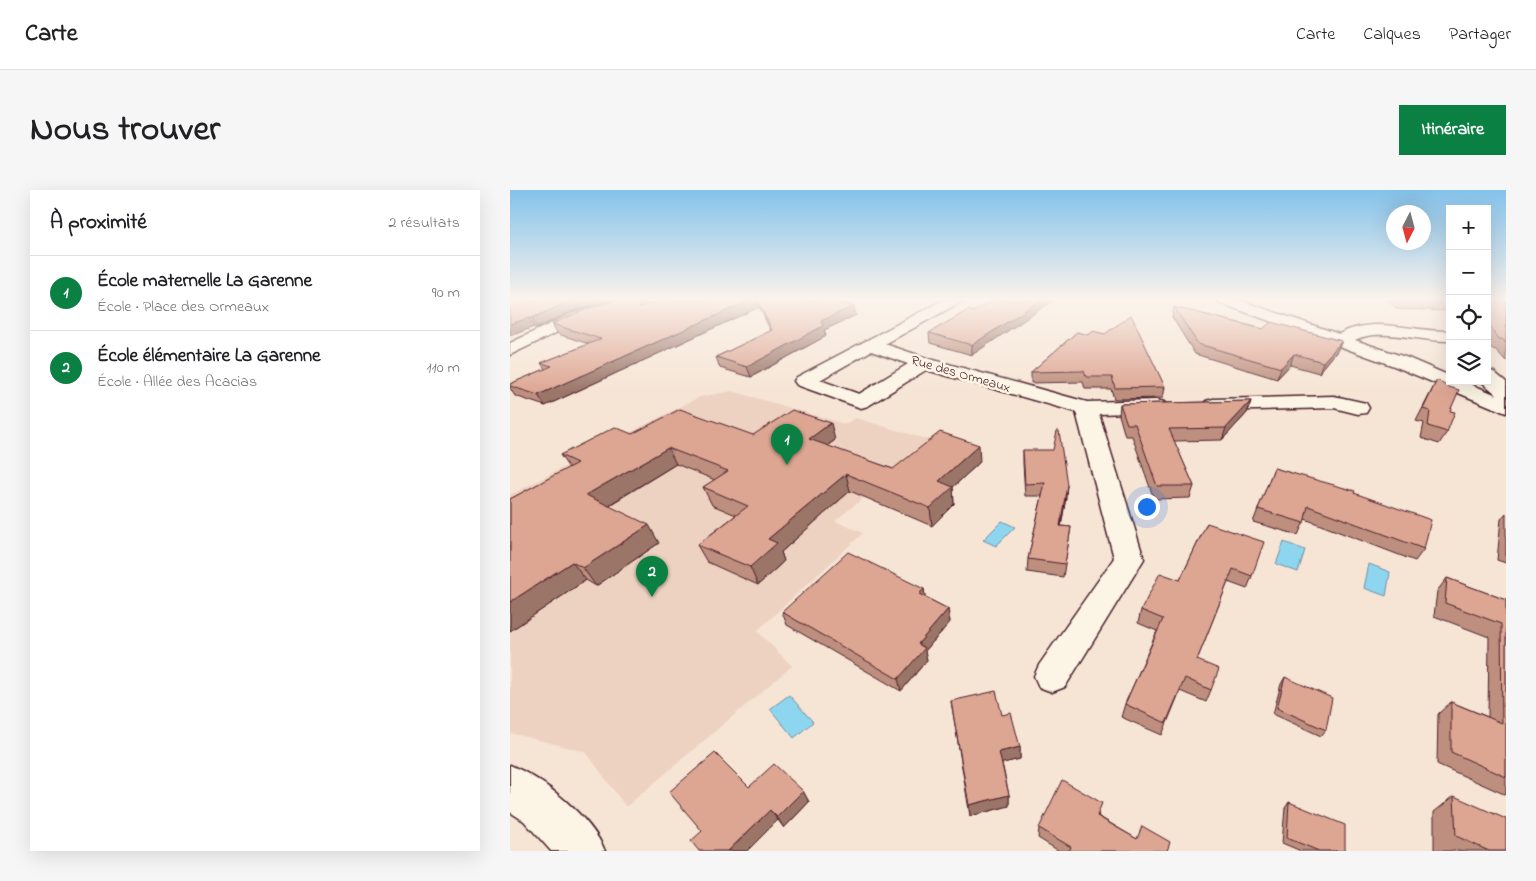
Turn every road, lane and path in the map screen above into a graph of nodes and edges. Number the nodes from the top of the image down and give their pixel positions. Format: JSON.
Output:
{"nodes":[{"id":1,"x":549,"y":331,"type":"edge"},
{"id":2,"x":896,"y":331,"type":"edge"},
{"id":3,"x":1315,"y":331,"type":"edge"},
{"id":4,"x":1362,"y":331,"type":"edge"},
{"id":5,"x":1379,"y":331,"type":"edge"},
{"id":6,"x":1446,"y":336,"type":"edge"},
{"id":7,"x":1342,"y":340,"type":"junction"},
{"id":8,"x":870,"y":345,"type":"junction"},
{"id":9,"x":510,"y":350,"type":"edge"},
{"id":10,"x":923,"y":362,"type":"junction"},
{"id":11,"x":1491,"y":380,"type":"edge"},
{"id":12,"x":1506,"y":393,"type":"edge"},
{"id":13,"x":1506,"y":406,"type":"edge"},
{"id":14,"x":1086,"y":408,"type":"junction"},
{"id":15,"x":1358,"y":408,"type":"dead end"},
{"id":16,"x":1052,"y":676,"type":"dead end"},
{"id":17,"x":510,"y":786,"type":"edge"},
{"id":18,"x":582,"y":851,"type":"edge"}],
"edges":[{"from":1,"to":9,"type":"street"},
{"from":2,"to":8,"type":"street"},
{"from":3,"to":7,"type":"street"},
{"from":4,"to":7,"type":"street"},
{"from":5,"to":6,"type":"street"},
{"from":7,"to":13,"type":"street"},
{"from":8,"to":10,"type":"street","name":"Rue des Ormeaux"},
{"from":8,"to":10,"type":"street"},
{"from":10,"to":14,"type":"street","name":"Rue des Ormeaux"},
{"from":11,"to":12,"type":"street"},
{"from":14,"to":15,"type":"street","name":"Rue des Ormeaux"},
{"from":14,"to":16,"type":"street"},
{"from":17,"to":18,"type":"street"}]}
